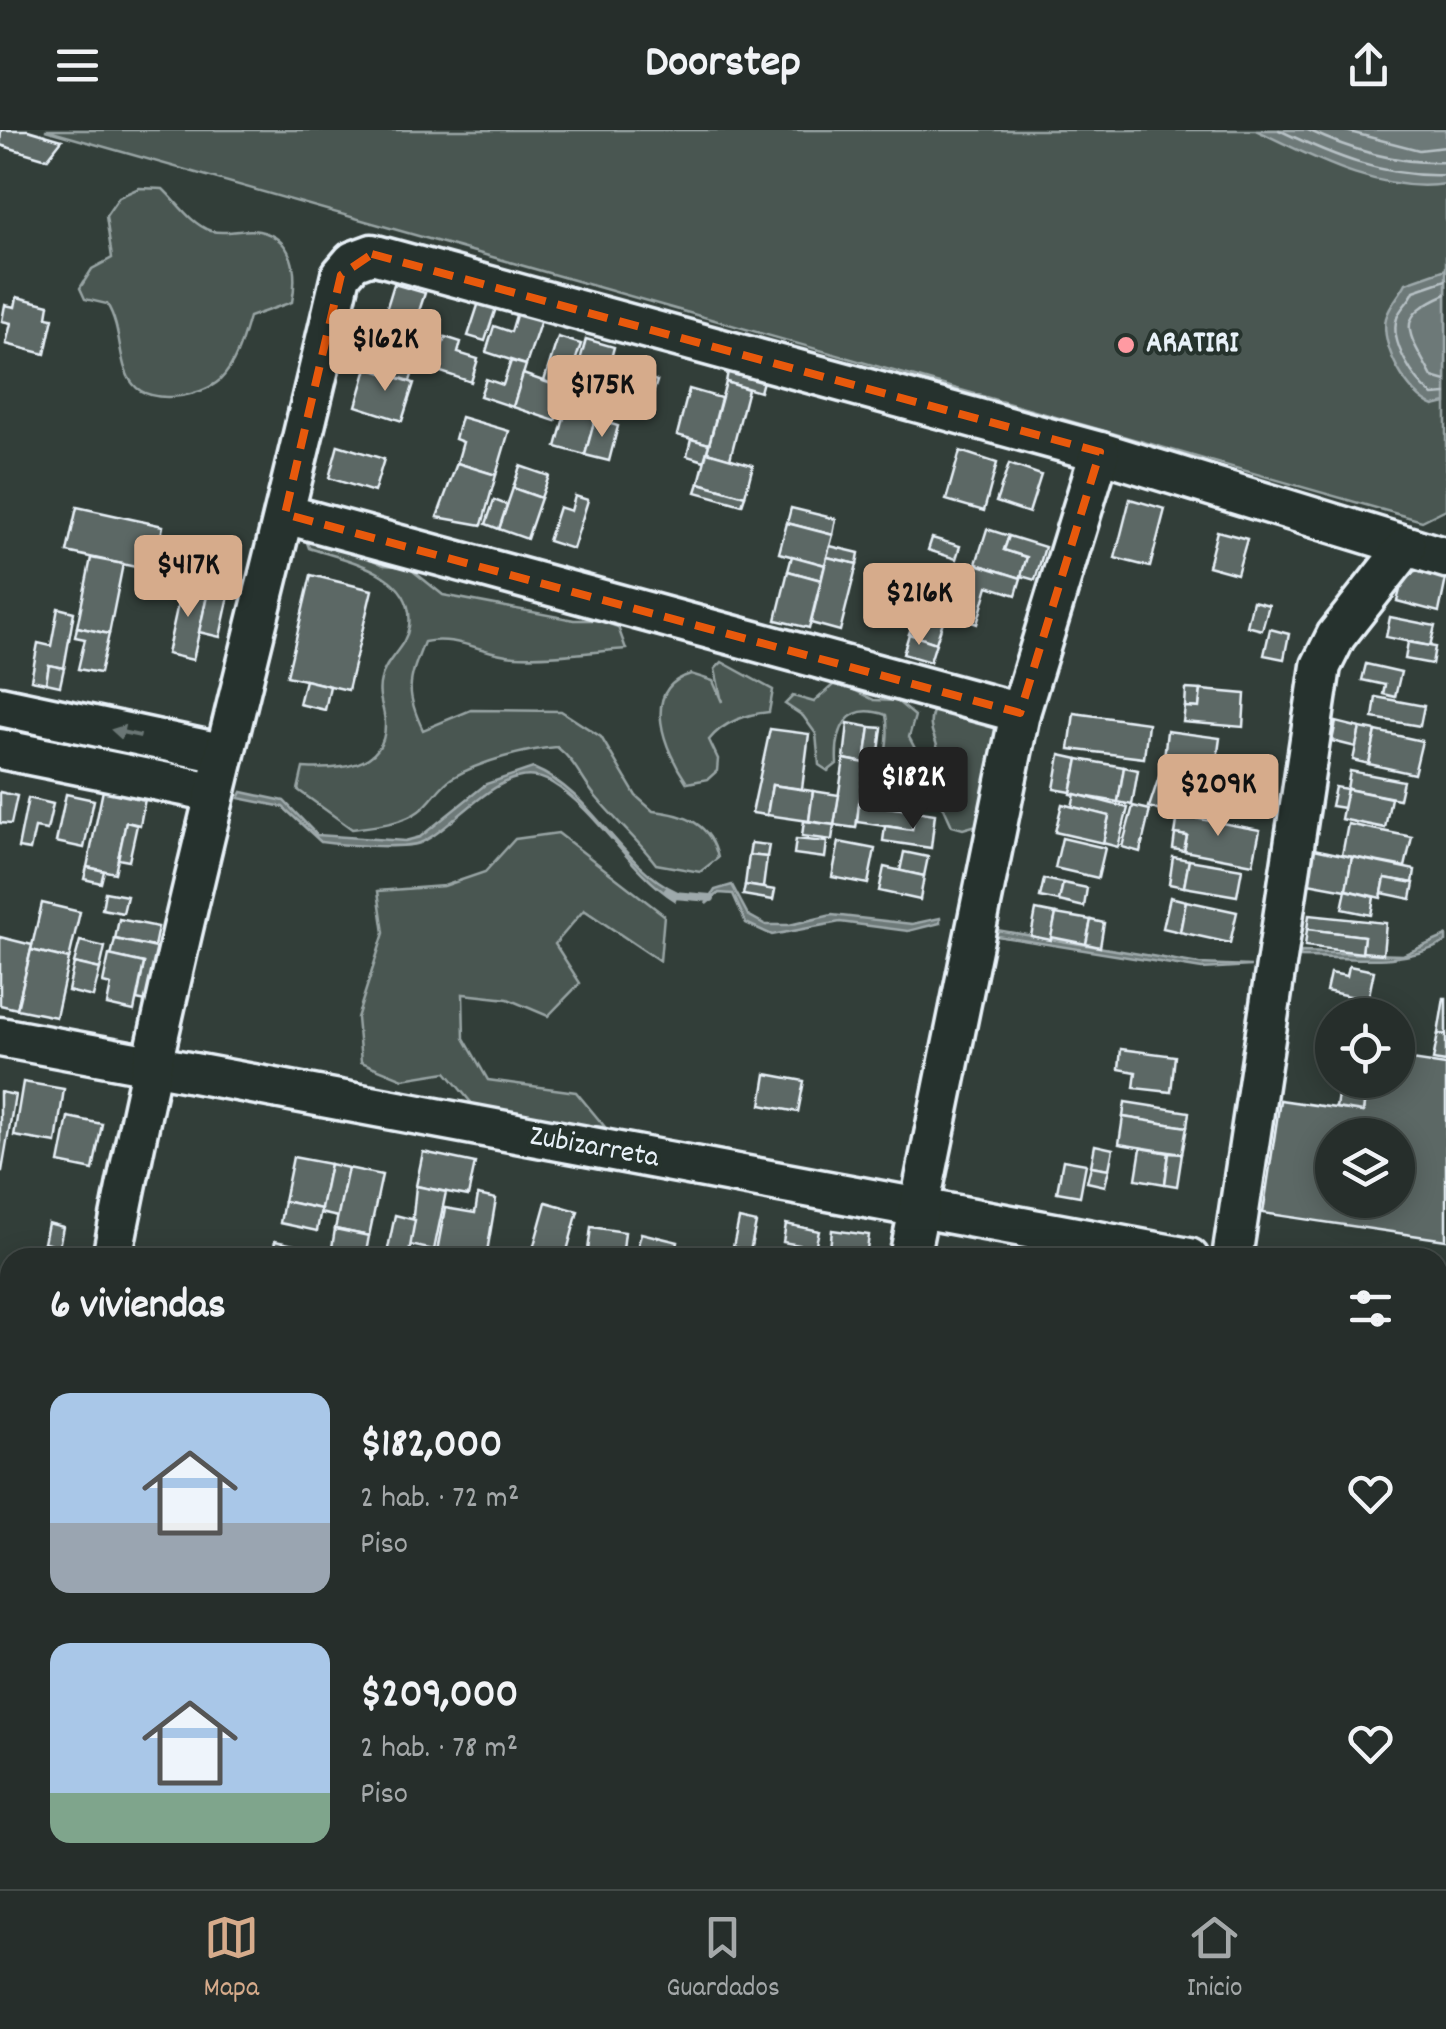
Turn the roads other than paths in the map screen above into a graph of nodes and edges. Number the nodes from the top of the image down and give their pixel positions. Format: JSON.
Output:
{"nodes":[{"id":1,"x":1100,"y":452,"type":"junction"},
{"id":2,"x":285,"y":514,"type":"junction"},
{"id":3,"x":1406,"y":547,"type":"junction"},
{"id":4,"x":1446,"y":558,"type":"edge"},
{"id":5,"x":0,"y":706,"type":"edge"},
{"id":6,"x":1020,"y":713,"type":"junction"},
{"id":7,"x":0,"y":748,"type":"edge"},
{"id":8,"x":221,"y":753,"type":"junction"},
{"id":9,"x":213,"y":792,"type":"junction"},
{"id":10,"x":0,"y":1037,"type":"edge"},
{"id":11,"x":148,"y":1068,"type":"junction"},
{"id":12,"x":919,"y":1208,"type":"junction"},
{"id":13,"x":114,"y":1248,"type":"edge"},
{"id":14,"x":911,"y":1248,"type":"edge"},
{"id":15,"x":1136,"y":1248,"type":"edge"},
{"id":16,"x":1234,"y":1248,"type":"edge"}],
"edges":[{"from":1,"to":2,"type":"street"},
{"from":1,"to":3,"type":"street"},
{"from":1,"to":6,"type":"street"},
{"from":2,"to":6,"type":"street"},
{"from":2,"to":8,"type":"street"},
{"from":3,"to":4,"type":"street"},
{"from":3,"to":16,"type":"street"},
{"from":8,"to":5,"type":"street","one_way":true},
{"from":6,"to":12,"type":"street"},
{"from":7,"to":9,"type":"street"},
{"from":8,"to":9,"type":"street"},
{"from":9,"to":11,"type":"street"},
{"from":10,"to":11,"type":"street","name":"Zubizarreta"},
{"from":11,"to":12,"type":"street","name":"Zubizarreta"},
{"from":11,"to":13,"type":"street"},
{"from":12,"to":14,"type":"street"},
{"from":12,"to":15,"type":"street","name":"Zubizarreta"}]}
